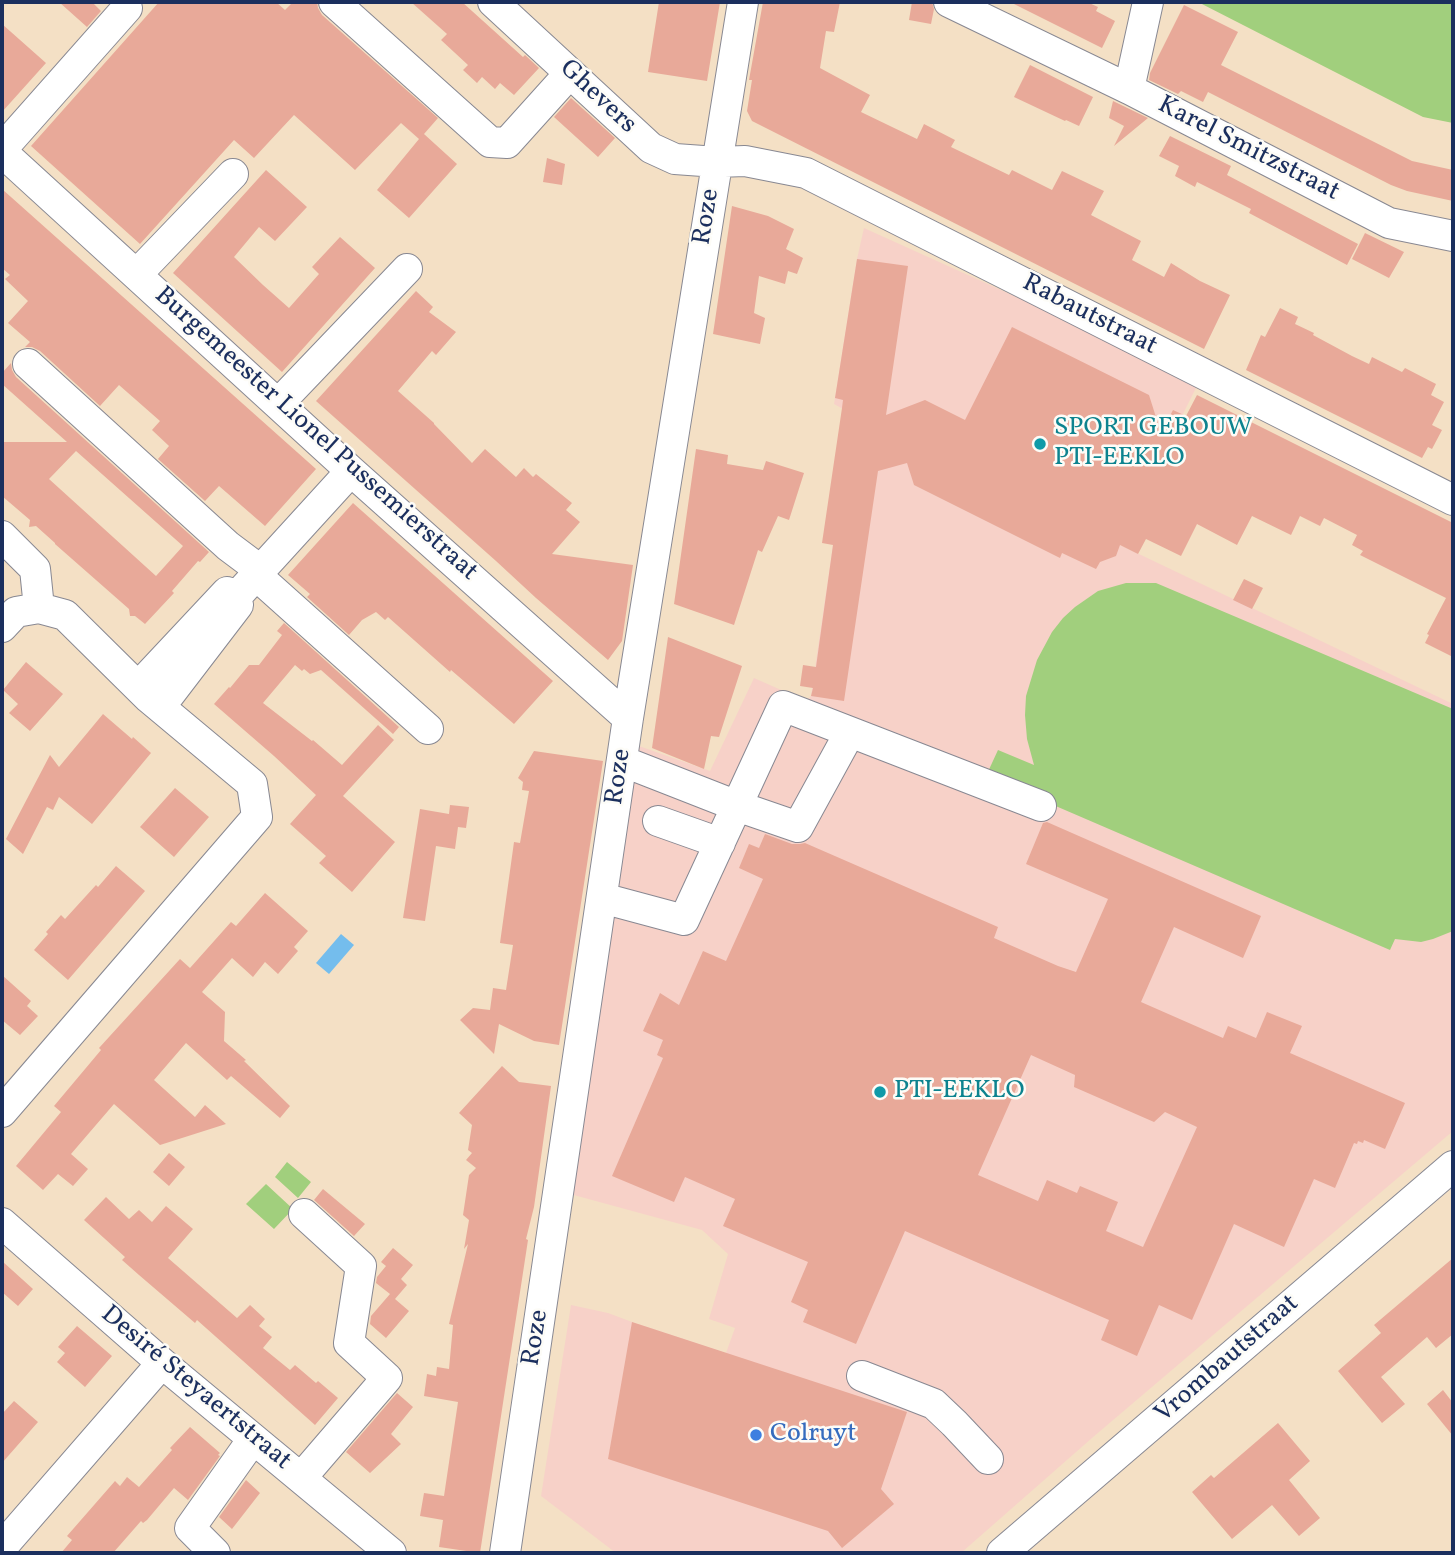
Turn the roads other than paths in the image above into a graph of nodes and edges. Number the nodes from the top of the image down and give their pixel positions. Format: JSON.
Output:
{"nodes":[{"id":1,"x":334,"y":2,"type":"edge"},
{"id":2,"x":493,"y":2,"type":"edge"},
{"id":3,"x":743,"y":2,"type":"edge"},
{"id":4,"x":949,"y":2,"type":"edge"},
{"id":5,"x":1148,"y":2,"type":"edge"},
{"id":6,"x":127,"y":8,"type":"dead end"},
{"id":7,"x":570,"y":73,"type":"junction"},
{"id":8,"x":1129,"y":89,"type":"junction"},
{"id":9,"x":2,"y":150,"type":"edge"},
{"id":10,"x":717,"y":162,"type":"junction"},
{"id":11,"x":233,"y":174,"type":"dead end"},
{"id":12,"x":1453,"y":236,"type":"edge"},
{"id":13,"x":407,"y":269,"type":"dead end"},
{"id":14,"x":137,"y":274,"type":"junction"},
{"id":15,"x":28,"y":364,"type":"dead end"},
{"id":16,"x":278,"y":404,"type":"junction"},
{"id":17,"x":351,"y":471,"type":"junction"},
{"id":18,"x":1453,"y":499,"type":"edge"},
{"id":19,"x":2,"y":537,"type":"edge"},
{"id":20,"x":251,"y":580,"type":"junction"},
{"id":21,"x":39,"y":608,"type":"junction"},
{"id":22,"x":2,"y":627,"type":"edge"},
{"id":23,"x":149,"y":697,"type":"junction"},
{"id":24,"x":628,"y":718,"type":"junction"},
{"id":25,"x":428,"y":729,"type":"dead end"},
{"id":26,"x":849,"y":732,"type":"junction"},
{"id":27,"x":622,"y":761,"type":"junction"},
{"id":28,"x":737,"y":806,"type":"junction"},
{"id":29,"x":1041,"y":806,"type":"dead end"},
{"id":30,"x":658,"y":821,"type":"dead end"},
{"id":31,"x":720,"y":843,"type":"junction"},
{"id":32,"x":602,"y":898,"type":"junction"},
{"id":33,"x":2,"y":1112,"type":"edge"},
{"id":34,"x":1453,"y":1166,"type":"edge"},
{"id":35,"x":304,"y":1214,"type":"dead end"},
{"id":36,"x":2,"y":1223,"type":"edge"},
{"id":37,"x":162,"y":1363,"type":"junction"},
{"id":38,"x":862,"y":1376,"type":"dead end"},
{"id":39,"x":253,"y":1439,"type":"junction"},
{"id":40,"x":988,"y":1459,"type":"dead end"},
{"id":41,"x":301,"y":1478,"type":"junction"},
{"id":42,"x":2,"y":1547,"type":"edge"},
{"id":43,"x":215,"y":1553,"type":"edge"},
{"id":44,"x":391,"y":1553,"type":"edge"},
{"id":45,"x":505,"y":1553,"type":"edge"},
{"id":46,"x":1002,"y":1553,"type":"edge"}],
"edges":[{"from":1,"to":7,"type":"street"},
{"from":2,"to":7,"type":"street","name":"Ghevers"},
{"from":3,"to":10,"type":"street","name":"Roze"},
{"from":4,"to":8,"type":"street"},
{"from":5,"to":8,"type":"street","name":"Karel Smitzstraat"},
{"from":6,"to":9,"type":"street"},
{"from":7,"to":10,"type":"street","name":"Ghevers"},
{"from":8,"to":12,"type":"street","name":"Karel Smitzstraat"},
{"from":9,"to":14,"type":"street","name":"Burgemeester Lionel Pussemierstraat"},
{"from":10,"to":18,"type":"street","name":"Rabautstraat"},
{"from":10,"to":24,"type":"street","name":"Roze"},
{"from":11,"to":14,"type":"street"},
{"from":13,"to":16,"type":"street"},
{"from":14,"to":16,"type":"street","name":"Burgemeester Lionel Pussemierstraat"},
{"from":15,"to":20,"type":"street"},
{"from":16,"to":17,"type":"street","name":"Burgemeester Lionel Pussemierstraat"},
{"from":17,"to":20,"type":"street"},
{"from":17,"to":24,"type":"street","name":"Burgemeester Lionel Pussemierstraat"},
{"from":19,"to":21,"type":"street"},
{"from":20,"to":23,"type":"street"},
{"from":20,"to":25,"type":"street"},
{"from":21,"to":22,"type":"street"},
{"from":21,"to":23,"type":"street"},
{"from":23,"to":33,"type":"street"},
{"from":24,"to":27,"type":"street","name":"Roze"},
{"from":26,"to":28,"type":"street"},
{"from":26,"to":28,"type":"street"},
{"from":26,"to":29,"type":"street"},
{"from":27,"to":28,"type":"street"},
{"from":27,"to":32,"type":"street","name":"Roze"},
{"from":28,"to":31,"type":"street"},
{"from":30,"to":31,"type":"street"},
{"from":31,"to":32,"type":"street"},
{"from":32,"to":45,"type":"street","name":"Roze"},
{"from":34,"to":46,"type":"street","name":"Vrombautstraat"},
{"from":35,"to":41,"type":"street"},
{"from":36,"to":37,"type":"street","name":"Desiré Steyaertstraat"},
{"from":37,"to":39,"type":"street","name":"Desiré Steyaertstraat"},
{"from":37,"to":42,"type":"street"},
{"from":38,"to":40,"type":"street"},
{"from":39,"to":41,"type":"street","name":"Desiré Steyaertstraat"},
{"from":39,"to":43,"type":"street"},
{"from":41,"to":44,"type":"street","name":"Desiré Steyaertstraat"}]}
